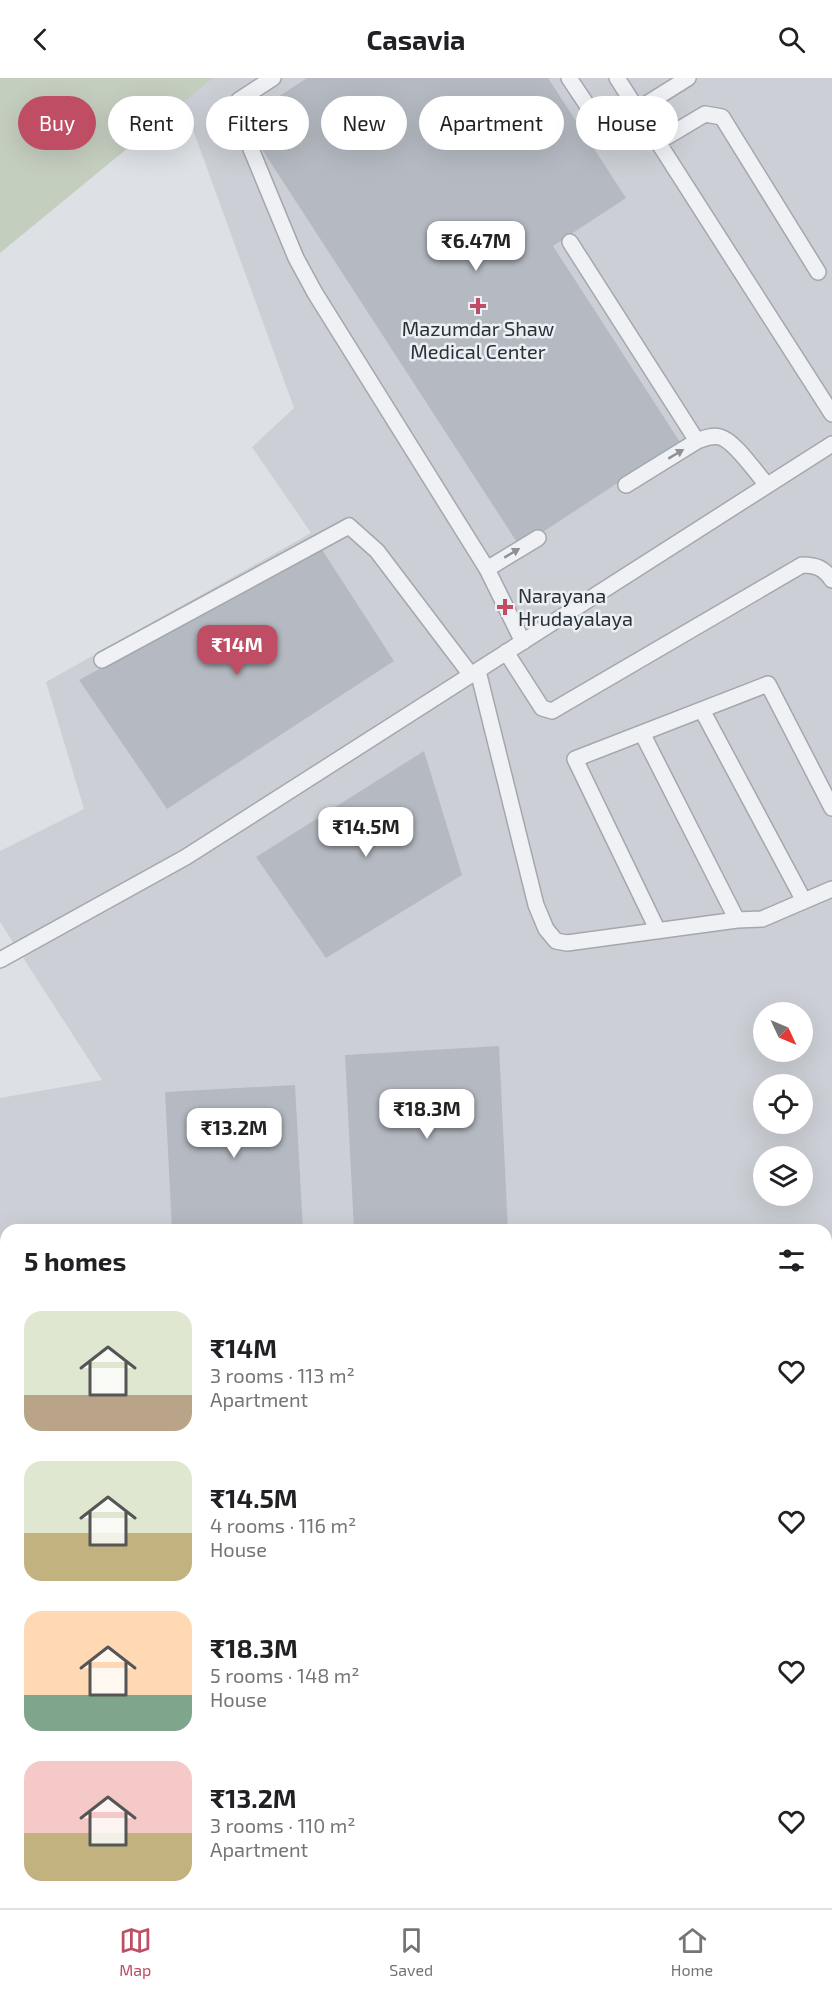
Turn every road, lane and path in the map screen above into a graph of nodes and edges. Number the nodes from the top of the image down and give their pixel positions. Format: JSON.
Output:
{"nodes":[{"id":1,"x":273,"y":78,"type":"edge"},
{"id":2,"x":569,"y":78,"type":"edge"},
{"id":3,"x":617,"y":78,"type":"edge"},
{"id":4,"x":688,"y":78,"type":"edge"},
{"id":5,"x":581,"y":96,"type":"edge"},
{"id":6,"x":628,"y":96,"type":"edge"},
{"id":7,"x":661,"y":96,"type":"edge"},
{"id":8,"x":678,"y":130,"type":"edge"},
{"id":9,"x":663,"y":150,"type":"edge"},
{"id":10,"x":570,"y":242,"type":"dead end"},
{"id":11,"x":818,"y":272,"type":"dead end"},
{"id":12,"x":832,"y":414,"type":"edge"},
{"id":13,"x":697,"y":441,"type":"junction"},
{"id":14,"x":832,"y":444,"type":"edge"},
{"id":15,"x":626,"y":485,"type":"dead end"},
{"id":16,"x":767,"y":485,"type":"junction"},
{"id":17,"x":538,"y":538,"type":"dead end"},
{"id":18,"x":487,"y":569,"type":"junction"},
{"id":19,"x":832,"y":580,"type":"edge"},
{"id":20,"x":523,"y":642,"type":"junction"},
{"id":21,"x":506,"y":652,"type":"junction"},
{"id":22,"x":102,"y":660,"type":"dead end"},
{"id":23,"x":474,"y":673,"type":"junction"},
{"id":24,"x":702,"y":710,"type":"junction"},
{"id":25,"x":642,"y":733,"type":"junction"},
{"id":26,"x":832,"y":808,"type":"edge"},
{"id":27,"x":832,"y":889,"type":"edge"},
{"id":28,"x":804,"y":901,"type":"junction"},
{"id":29,"x":737,"y":920,"type":"junction"},
{"id":30,"x":658,"y":931,"type":"junction"},
{"id":31,"x":0,"y":960,"type":"edge"}],
"edges":[{"from":1,"to":18,"type":"lane"},
{"from":2,"to":5,"type":"lane"},
{"from":3,"to":6,"type":"lane"},
{"from":4,"to":7,"type":"lane"},
{"from":8,"to":11,"type":"lane"},
{"from":9,"to":12,"type":"lane"},
{"from":10,"to":13,"type":"lane"},
{"from":15,"to":13,"type":"lane","one_way":true},
{"from":13,"to":16,"type":"lane"},
{"from":14,"to":16,"type":"lane"},
{"from":16,"to":20,"type":"lane"},
{"from":18,"to":17,"type":"lane","one_way":true},
{"from":18,"to":20,"type":"lane"},
{"from":19,"to":21,"type":"lane"},
{"from":20,"to":21,"type":"lane"},
{"from":21,"to":23,"type":"lane"},
{"from":22,"to":23,"type":"lane"},
{"from":23,"to":30,"type":"lane"},
{"from":23,"to":31,"type":"lane"},
{"from":24,"to":25,"type":"lane"},
{"from":24,"to":26,"type":"lane"},
{"from":24,"to":28,"type":"lane"},
{"from":25,"to":29,"type":"lane"},
{"from":25,"to":30,"type":"lane"},
{"from":27,"to":28,"type":"lane"},
{"from":28,"to":29,"type":"lane"},
{"from":29,"to":30,"type":"lane"}]}
